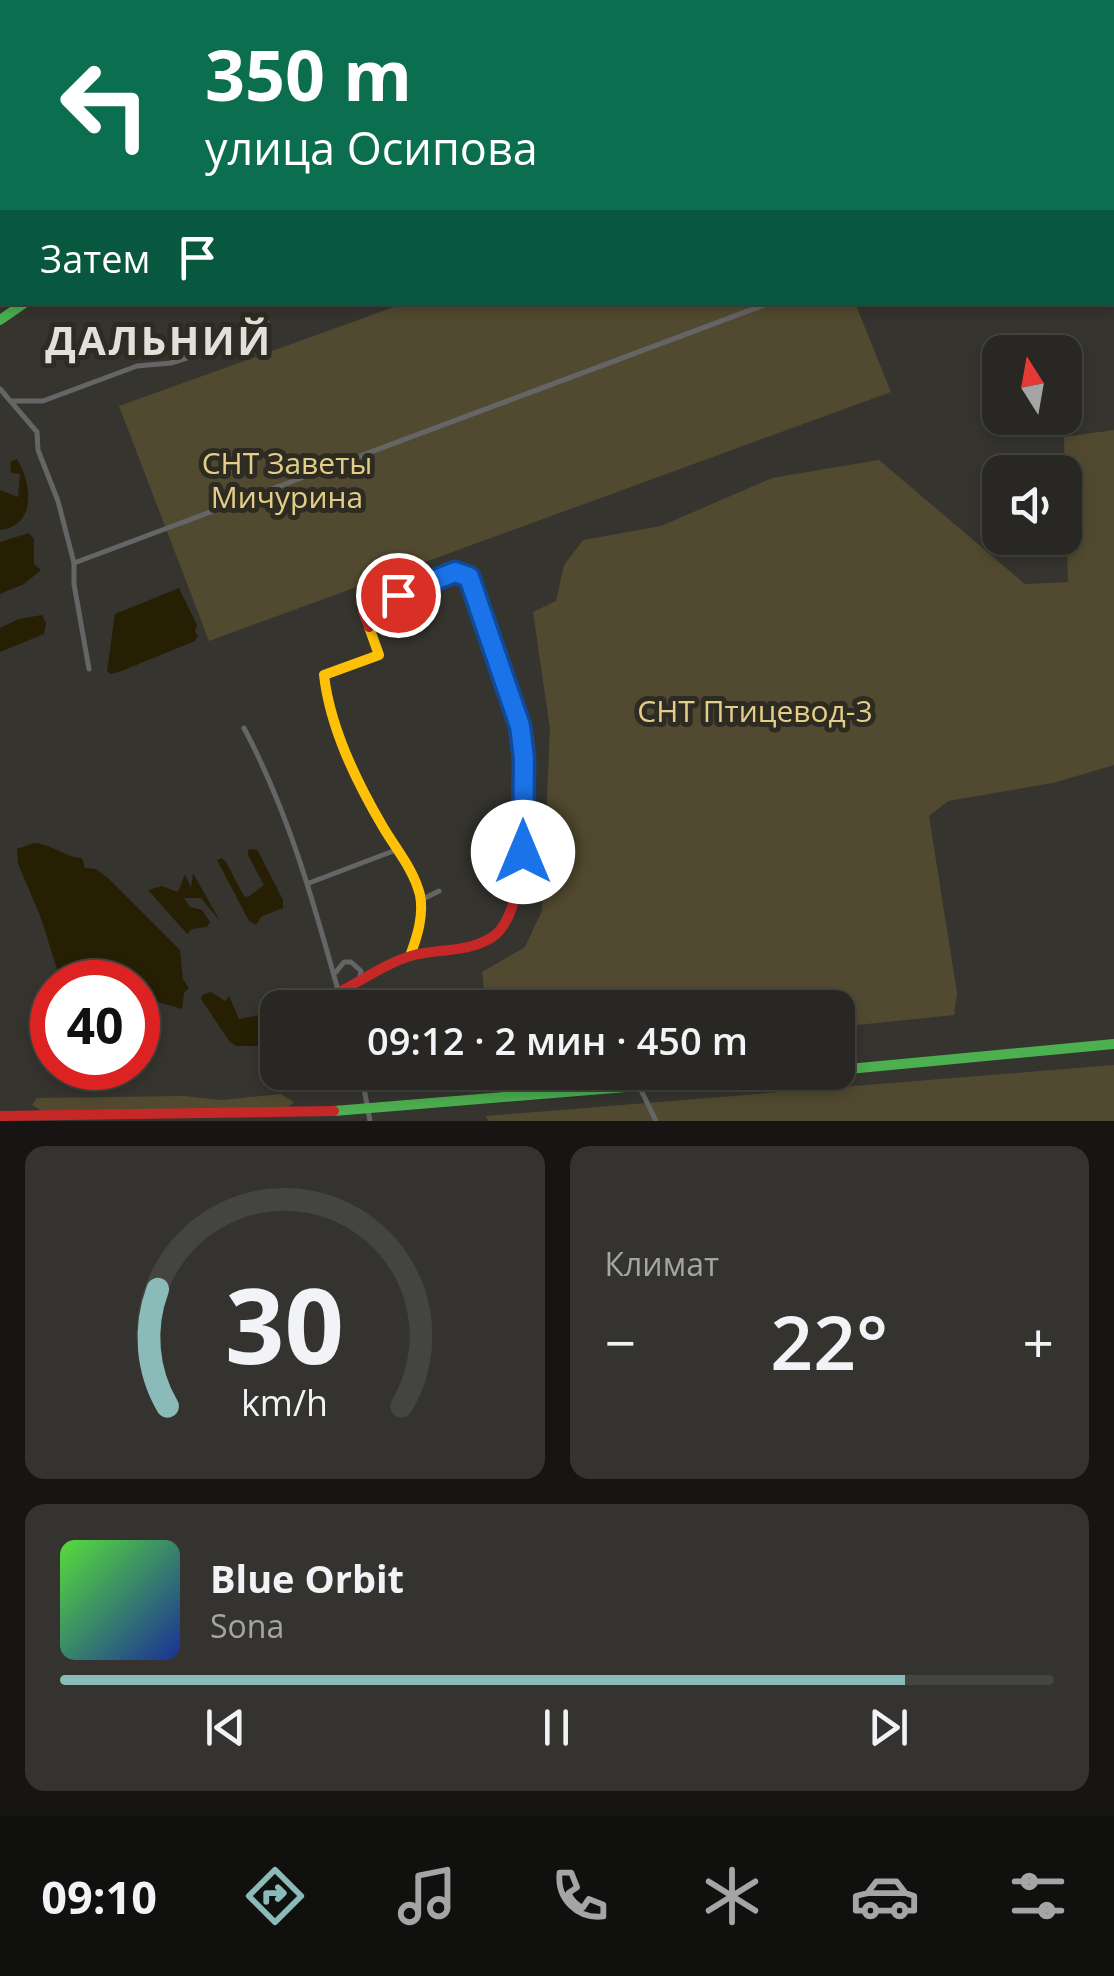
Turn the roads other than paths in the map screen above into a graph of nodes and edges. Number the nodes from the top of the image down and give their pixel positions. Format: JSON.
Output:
{"nodes":[{"id":1,"x":22,"y":305,"type":"edge"},
{"id":2,"x":764,"y":305,"type":"edge"},
{"id":3,"x":0,"y":320,"type":"edge"},
{"id":4,"x":267,"y":322,"type":"dead end"},
{"id":5,"x":0,"y":389,"type":"edge"},
{"id":6,"x":10,"y":400,"type":"junction"},
{"id":7,"x":74,"y":563,"type":"junction"},
{"id":8,"x":89,"y":670,"type":"dead end"},
{"id":9,"x":244,"y":728,"type":"dead end"},
{"id":10,"x":396,"y":850,"type":"junction"},
{"id":11,"x":309,"y":883,"type":"junction"},
{"id":12,"x":439,"y":892,"type":"dead end"},
{"id":13,"x":421,"y":900,"type":"junction"},
{"id":14,"x":410,"y":956,"type":"junction"},
{"id":15,"x":335,"y":975,"type":"junction"},
{"id":16,"x":359,"y":982,"type":"junction"},
{"id":17,"x":339,"y":990,"type":"edge"},
{"id":18,"x":343,"y":990,"type":"edge"},
{"id":19,"x":1114,"y":1044,"type":"edge"},
{"id":20,"x":855,"y":1068,"type":"edge"},
{"id":21,"x":365,"y":1090,"type":"edge"},
{"id":22,"x":603,"y":1090,"type":"edge"},
{"id":23,"x":641,"y":1090,"type":"edge"},
{"id":24,"x":370,"y":1115,"type":"edge"},
{"id":25,"x":0,"y":1116,"type":"edge"},
{"id":26,"x":656,"y":1121,"type":"edge"}],
"edges":[{"from":1,"to":3,"type":"street"},
{"from":2,"to":7,"type":"street"},
{"from":4,"to":6,"type":"street"},
{"from":5,"to":6,"type":"street"},
{"from":6,"to":7,"type":"street"},
{"from":7,"to":8,"type":"street"},
{"from":9,"to":11,"type":"street"},
{"from":10,"to":11,"type":"street"},
{"from":10,"to":13,"type":"street"},
{"from":10,"to":14,"type":"street"},
{"from":11,"to":15,"type":"street"},
{"from":12,"to":13,"type":"street"},
{"from":13,"to":14,"type":"street"},
{"from":14,"to":16,"type":"street"},
{"from":15,"to":16,"type":"street"},
{"from":15,"to":17,"type":"street"},
{"from":16,"to":18,"type":"street"},
{"from":19,"to":20,"type":"street"},
{"from":21,"to":24,"type":"street"},
{"from":22,"to":24,"type":"street"},
{"from":23,"to":26,"type":"street"},
{"from":24,"to":25,"type":"street"}]}
